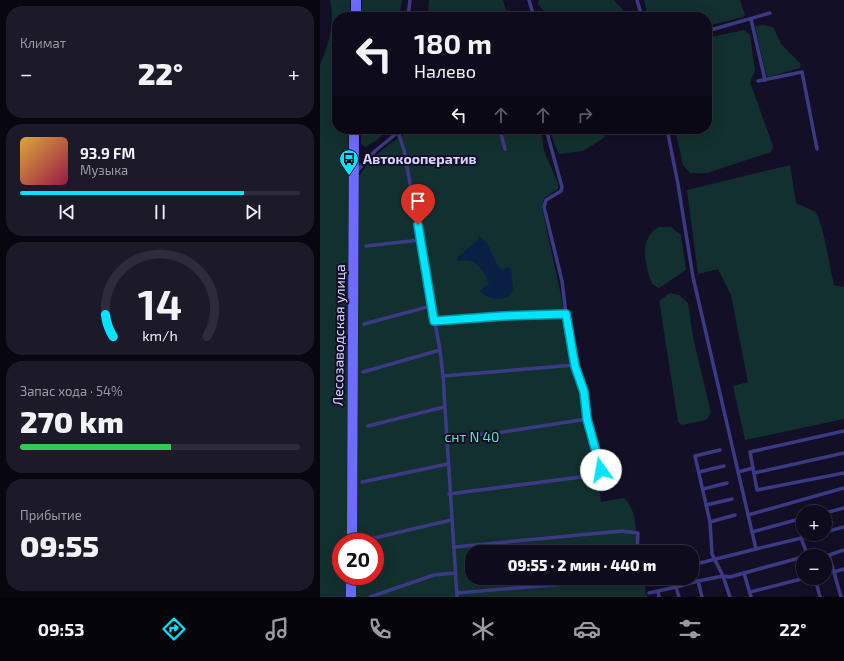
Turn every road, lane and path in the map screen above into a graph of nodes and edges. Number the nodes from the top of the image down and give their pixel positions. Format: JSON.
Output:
{"nodes":[{"id":1,"x":356,"y":0,"type":"edge"},
{"id":2,"x":410,"y":0,"type":"edge"},
{"id":3,"x":530,"y":0,"type":"edge"},
{"id":4,"x":637,"y":0,"type":"edge"},
{"id":5,"x":356,"y":12,"type":"edge"},
{"id":6,"x":409,"y":12,"type":"edge"},
{"id":7,"x":533,"y":12,"type":"edge"},
{"id":8,"x":641,"y":12,"type":"edge"},
{"id":9,"x":770,"y":13,"type":"dead end"},
{"id":10,"x":751,"y":18,"type":"junction"},
{"id":11,"x":712,"y":30,"type":"edge"},
{"id":12,"x":765,"y":80,"type":"junction"},
{"id":13,"x":758,"y":81,"type":"dead end"},
{"id":14,"x":354,"y":134,"type":"edge"},
{"id":15,"x":393,"y":134,"type":"edge"},
{"id":16,"x":398,"y":134,"type":"edge"},
{"id":17,"x":501,"y":134,"type":"edge"},
{"id":18,"x":547,"y":134,"type":"edge"},
{"id":19,"x":668,"y":134,"type":"edge"},
{"id":20,"x":505,"y":149,"type":"dead end"},
{"id":21,"x":817,"y":149,"type":"dead end"},
{"id":22,"x":354,"y":174,"type":"junction"},
{"id":23,"x":420,"y":240,"type":"junction"},
{"id":24,"x":366,"y":246,"type":"dead end"},
{"id":25,"x":431,"y":306,"type":"junction"},
{"id":26,"x":566,"y":314,"type":"junction"},
{"id":27,"x":434,"y":321,"type":"junction"},
{"id":28,"x":364,"y":324,"type":"dead end"},
{"id":29,"x":440,"y":350,"type":"junction"},
{"id":30,"x":575,"y":366,"type":"junction"},
{"id":31,"x":363,"y":372,"type":"dead end"},
{"id":32,"x":443,"y":376,"type":"junction"},
{"id":33,"x":444,"y":407,"type":"junction"},
{"id":34,"x":587,"y":419,"type":"junction"},
{"id":35,"x":368,"y":426,"type":"dead end"},
{"id":36,"x":844,"y":431,"type":"edge"},
{"id":37,"x":447,"y":437,"type":"junction"},
{"id":38,"x":720,"y":450,"type":"dead end"},
{"id":39,"x":844,"y":453,"type":"edge"},
{"id":40,"x":448,"y":464,"type":"junction"},
{"id":41,"x":724,"y":466,"type":"dead end"},
{"id":42,"x":753,"y":468,"type":"junction"},
{"id":43,"x":699,"y":472,"type":"junction"},
{"id":44,"x":738,"y":472,"type":"junction"},
{"id":45,"x":844,"y":472,"type":"edge"},
{"id":46,"x":754,"y":473,"type":"junction"},
{"id":47,"x":362,"y":482,"type":"dead end"},
{"id":48,"x":727,"y":483,"type":"dead end"},
{"id":49,"x":844,"y":488,"type":"edge"},
{"id":50,"x":703,"y":489,"type":"junction"},
{"id":51,"x":449,"y":494,"type":"junction"},
{"id":52,"x":732,"y":499,"type":"dead end"},
{"id":53,"x":706,"y":505,"type":"junction"},
{"id":54,"x":844,"y":508,"type":"edge"},
{"id":55,"x":832,"y":511,"type":"edge"},
{"id":56,"x":735,"y":515,"type":"dead end"},
{"id":57,"x":748,"y":515,"type":"junction"},
{"id":58,"x":451,"y":520,"type":"junction"},
{"id":59,"x":796,"y":520,"type":"edge"},
{"id":60,"x":710,"y":522,"type":"junction"},
{"id":61,"x":844,"y":527,"type":"edge"},
{"id":62,"x":832,"y":530,"type":"edge"},
{"id":63,"x":752,"y":532,"type":"junction"},
{"id":64,"x":352,"y":533,"type":"edge"},
{"id":65,"x":384,"y":536,"type":"edge"},
{"id":66,"x":796,"y":539,"type":"edge"},
{"id":67,"x":475,"y":545,"type":"edge"},
{"id":68,"x":638,"y":545,"type":"edge"},
{"id":69,"x":465,"y":546,"type":"edge"},
{"id":70,"x":454,"y":547,"type":"junction"},
{"id":71,"x":756,"y":549,"type":"junction"},
{"id":72,"x":844,"y":550,"type":"edge"},
{"id":73,"x":832,"y":554,"type":"edge"},
{"id":74,"x":796,"y":559,"type":"edge"},
{"id":75,"x":716,"y":560,"type":"junction"},
{"id":76,"x":699,"y":564,"type":"edge"},
{"id":77,"x":832,"y":565,"type":"edge"},
{"id":78,"x":844,"y":569,"type":"edge"},
{"id":79,"x":834,"y":572,"type":"junction"},
{"id":80,"x":455,"y":573,"type":"junction"},
{"id":81,"x":744,"y":573,"type":"junction"},
{"id":82,"x":723,"y":576,"type":"junction"},
{"id":83,"x":796,"y":580,"type":"edge"},
{"id":84,"x":699,"y":581,"type":"edge"},
{"id":85,"x":351,"y":585,"type":"edge"},
{"id":86,"x":563,"y":585,"type":"edge"},
{"id":87,"x":683,"y":585,"type":"edge"},
{"id":88,"x":699,"y":585,"type":"edge"},
{"id":89,"x":817,"y":585,"type":"edge"},
{"id":90,"x":676,"y":587,"type":"junction"},
{"id":91,"x":844,"y":588,"type":"edge"},
{"id":92,"x":839,"y":589,"type":"junction"},
{"id":93,"x":658,"y":591,"type":"junction"},
{"id":94,"x":750,"y":592,"type":"junction"},
{"id":95,"x":649,"y":593,"type":"dead end"},
{"id":96,"x":457,"y":595,"type":"edge"},
{"id":97,"x":820,"y":596,"type":"edge"},
{"id":98,"x":351,"y":597,"type":"edge"},
{"id":99,"x":370,"y":597,"type":"edge"},
{"id":100,"x":659,"y":597,"type":"edge"},
{"id":101,"x":679,"y":597,"type":"edge"},
{"id":102,"x":702,"y":597,"type":"edge"},
{"id":103,"x":730,"y":597,"type":"edge"},
{"id":104,"x":751,"y":597,"type":"edge"},
{"id":105,"x":814,"y":597,"type":"edge"},
{"id":106,"x":841,"y":597,"type":"edge"}],
"edges":[{"from":1,"to":5,"type":"street"},
{"from":2,"to":6,"type":"lane"},
{"from":3,"to":7,"type":"lane"},
{"from":4,"to":8,"type":"lane"},
{"from":9,"to":10,"type":"lane"},
{"from":10,"to":11,"type":"lane"},
{"from":10,"to":12,"type":"lane"},
{"from":12,"to":13,"type":"lane"},
{"from":12,"to":21,"type":"lane"},
{"from":14,"to":22,"type":"street","name":"Лесозаводская улица"},
{"from":15,"to":22,"type":"lane"},
{"from":16,"to":23,"type":"lane"},
{"from":17,"to":20,"type":"lane"},
{"from":18,"to":26,"type":"lane"},
{"from":19,"to":44,"type":"lane"},
{"from":22,"to":64,"type":"street","name":"Лесозаводская улица"},
{"from":23,"to":24,"type":"lane"},
{"from":23,"to":25,"type":"lane"},
{"from":25,"to":27,"type":"lane"},
{"from":25,"to":28,"type":"lane"},
{"from":26,"to":27,"type":"lane"},
{"from":26,"to":30,"type":"lane"},
{"from":27,"to":29,"type":"lane"},
{"from":29,"to":31,"type":"lane"},
{"from":29,"to":32,"type":"lane"},
{"from":30,"to":32,"type":"lane"},
{"from":30,"to":34,"type":"lane"},
{"from":32,"to":33,"type":"lane"},
{"from":33,"to":35,"type":"lane"},
{"from":33,"to":37,"type":"lane"},
{"from":34,"to":37,"type":"lane"},
{"from":34,"to":51,"type":"lane"},
{"from":36,"to":42,"type":"lane"},
{"from":37,"to":40,"type":"lane"},
{"from":38,"to":43,"type":"lane"},
{"from":39,"to":46,"type":"lane"},
{"from":40,"to":47,"type":"lane"},
{"from":40,"to":51,"type":"lane"},
{"from":41,"to":43,"type":"lane"},
{"from":42,"to":44,"type":"lane"},
{"from":42,"to":46,"type":"lane"},
{"from":43,"to":50,"type":"lane"},
{"from":44,"to":57,"type":"lane"},
{"from":45,"to":46,"type":"lane"},
{"from":48,"to":50,"type":"lane"},
{"from":49,"to":57,"type":"lane"},
{"from":50,"to":53,"type":"lane"},
{"from":51,"to":58,"type":"lane"},
{"from":52,"to":53,"type":"lane"},
{"from":53,"to":60,"type":"lane"},
{"from":54,"to":55,"type":"lane"},
{"from":56,"to":60,"type":"lane"},
{"from":57,"to":63,"type":"lane"},
{"from":58,"to":65,"type":"lane"},
{"from":58,"to":70,"type":"lane"},
{"from":59,"to":63,"type":"lane"},
{"from":60,"to":75,"type":"lane"},
{"from":61,"to":62,"type":"lane"},
{"from":63,"to":71,"type":"lane"},
{"from":66,"to":71,"type":"lane"},
{"from":67,"to":68,"type":"lane"},
{"from":69,"to":70,"type":"lane"},
{"from":70,"to":80,"type":"lane"},
{"from":71,"to":75,"type":"lane"},
{"from":72,"to":73,"type":"lane"},
{"from":74,"to":81,"type":"lane"},
{"from":75,"to":76,"type":"lane"},
{"from":75,"to":82,"type":"lane"},
{"from":77,"to":79,"type":"lane"},
{"from":78,"to":79,"type":"lane"},
{"from":79,"to":92,"type":"lane"},
{"from":80,"to":96,"type":"lane"},
{"from":80,"to":99,"type":"lane"},
{"from":81,"to":82,"type":"lane"},
{"from":81,"to":94,"type":"lane"},
{"from":82,"to":84,"type":"lane"},
{"from":82,"to":103,"type":"lane"},
{"from":83,"to":94,"type":"lane"},
{"from":85,"to":98,"type":"street"},
{"from":86,"to":96,"type":"lane"},
{"from":87,"to":90,"type":"lane"},
{"from":88,"to":102,"type":"lane"},
{"from":89,"to":97,"type":"lane"},
{"from":90,"to":93,"type":"lane"},
{"from":90,"to":101,"type":"lane"},
{"from":91,"to":92,"type":"lane"},
{"from":92,"to":106,"type":"lane"},
{"from":93,"to":95,"type":"lane"},
{"from":93,"to":100,"type":"lane"},
{"from":94,"to":104,"type":"lane"},
{"from":97,"to":105,"type":"lane"}]}
